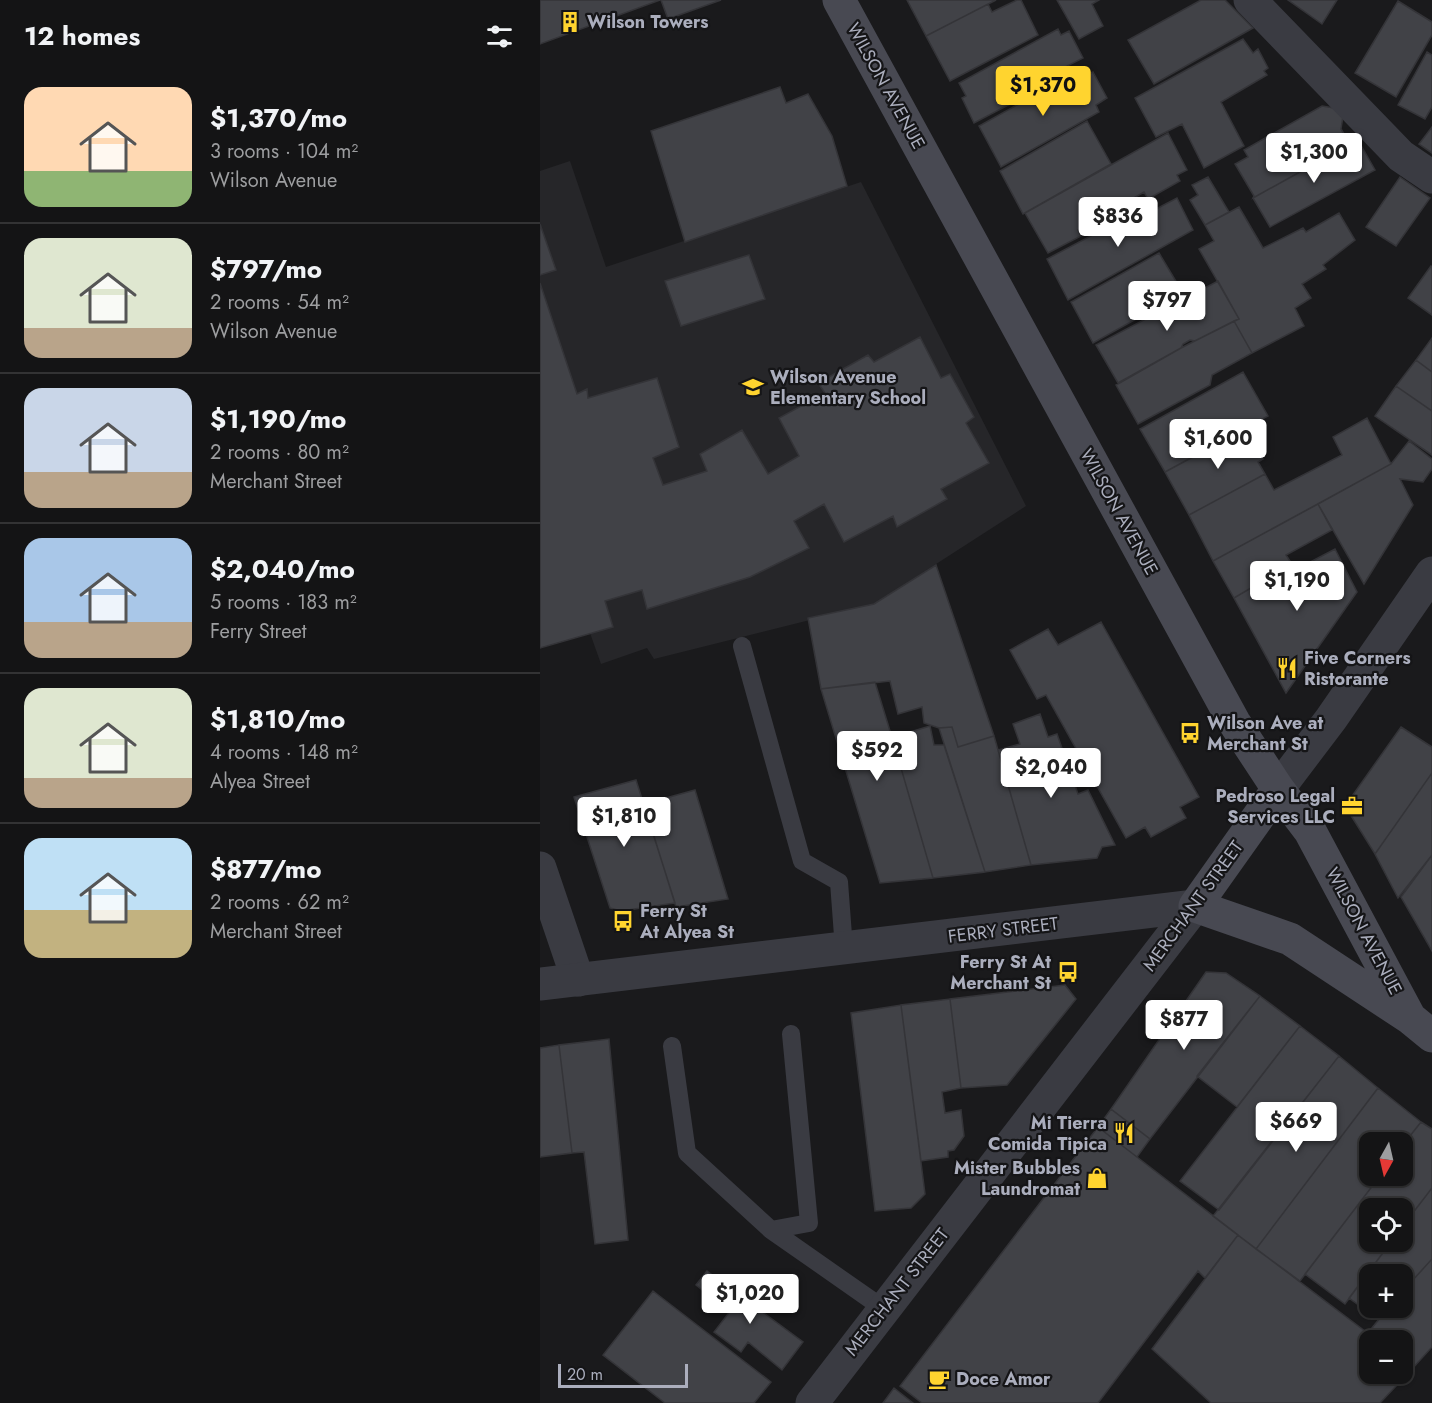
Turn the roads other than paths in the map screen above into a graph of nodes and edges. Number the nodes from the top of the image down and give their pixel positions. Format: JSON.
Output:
{"nodes":[{"id":1,"x":838,"y":0,"type":"edge"},
{"id":2,"x":1250,"y":0,"type":"edge"},
{"id":3,"x":1432,"y":177,"type":"edge"},
{"id":4,"x":1432,"y":573,"type":"edge"},
{"id":5,"x":742,"y":646,"type":"dead end"},
{"id":6,"x":1278,"y":789,"type":"junction"},
{"id":7,"x":540,"y":868,"type":"edge"},
{"id":8,"x":1195,"y":906,"type":"junction"},
{"id":9,"x":844,"y":949,"type":"junction"},
{"id":10,"x":578,"y":980,"type":"junction"},
{"id":11,"x":540,"y":984,"type":"edge"},
{"id":12,"x":1421,"y":1027,"type":"edge"},
{"id":13,"x":791,"y":1034,"type":"dead end"},
{"id":14,"x":672,"y":1046,"type":"dead end"},
{"id":15,"x":771,"y":1230,"type":"junction"},
{"id":16,"x":884,"y":1309,"type":"junction"},
{"id":17,"x":812,"y":1403,"type":"edge"}],
"edges":[{"from":1,"to":6,"type":"main road","name":"WILSON AVENUE"},
{"from":2,"to":3,"type":"street"},
{"from":4,"to":6,"type":"street","name":"MERCHANT STREET"},
{"from":5,"to":9,"type":"lane"},
{"from":6,"to":8,"type":"main road","name":"MERCHANT STREET"},
{"from":6,"to":12,"type":"main road","name":"WILSON AVENUE"},
{"from":7,"to":10,"type":"street"},
{"from":8,"to":9,"type":"street","name":"FERRY STREET"},
{"from":8,"to":12,"type":"main road","name":"FERRY STREET"},
{"from":8,"to":16,"type":"street","name":"MERCHANT STREET"},
{"from":9,"to":10,"type":"street","name":"FERRY STREET"},
{"from":10,"to":11,"type":"street","name":"FERRY STREET"},
{"from":13,"to":15,"type":"lane"},
{"from":14,"to":15,"type":"lane"},
{"from":15,"to":16,"type":"lane"},
{"from":16,"to":17,"type":"street","name":"MERCHANT STREET"}]}
